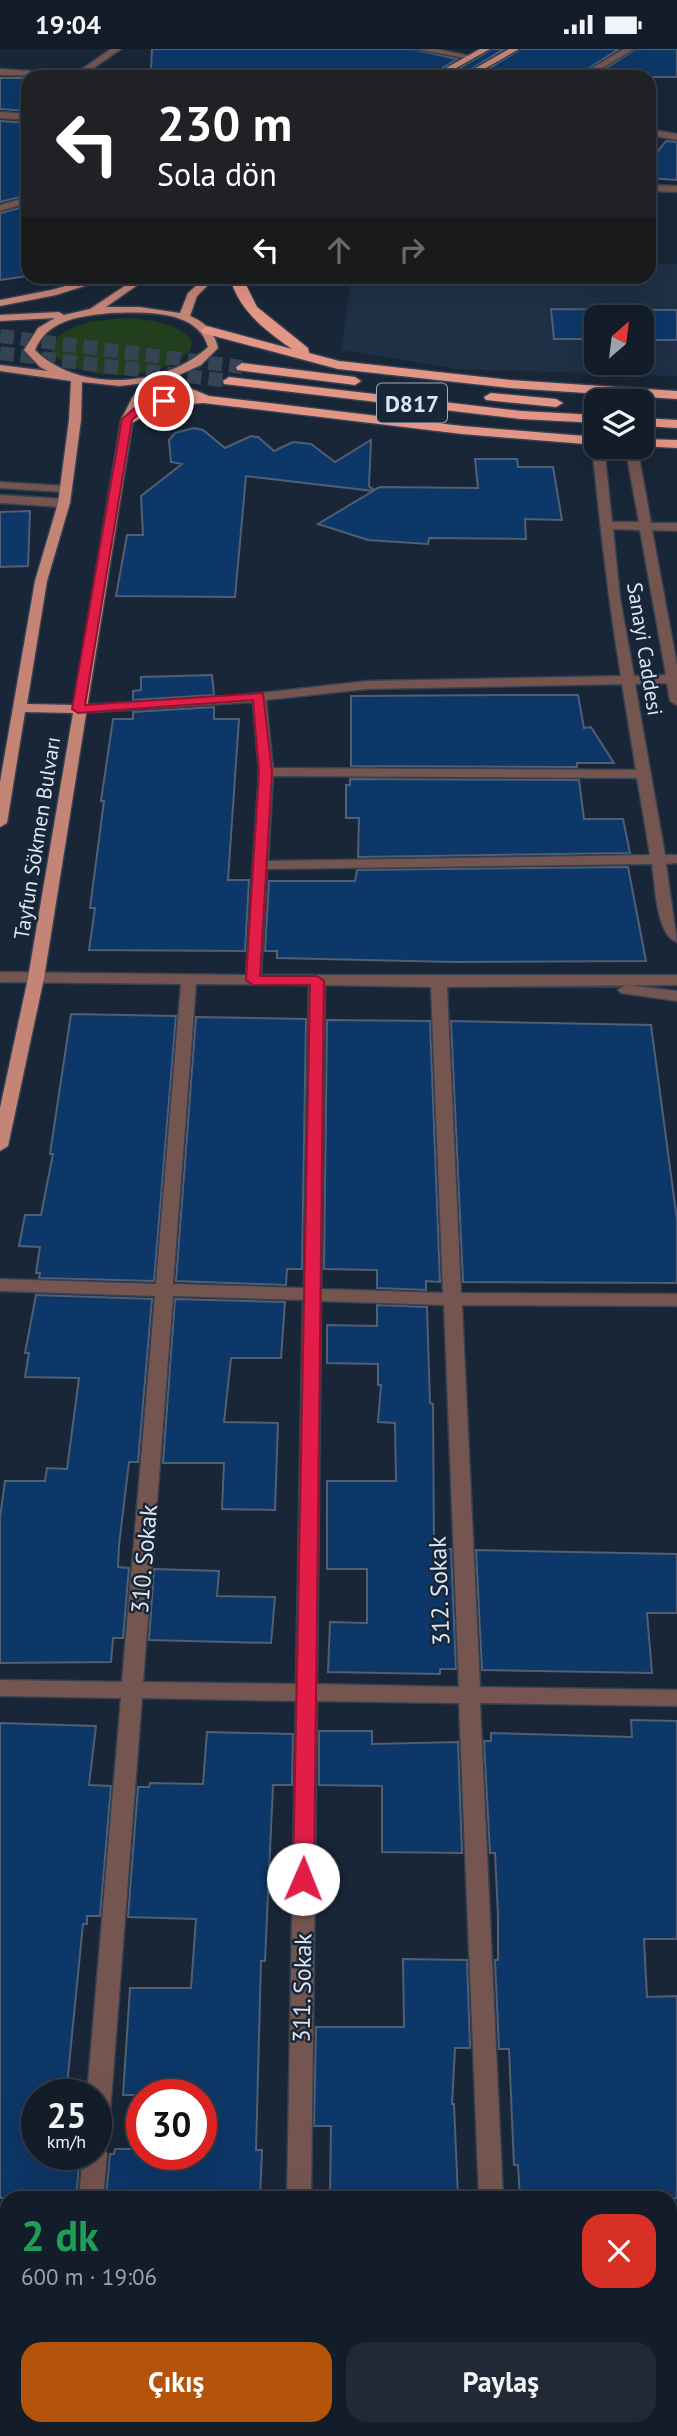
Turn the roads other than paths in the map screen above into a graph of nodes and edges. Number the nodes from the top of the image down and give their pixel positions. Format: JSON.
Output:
{"nodes":[{"id":1,"x":102,"y":49,"type":"edge"},
{"id":2,"x":420,"y":49,"type":"edge"},
{"id":3,"x":486,"y":49,"type":"edge"},
{"id":4,"x":514,"y":49,"type":"edge"},
{"id":5,"x":630,"y":49,"type":"edge"},
{"id":6,"x":115,"y":50,"type":"edge"},
{"id":7,"x":471,"y":57,"type":"junction"},
{"id":8,"x":86,"y":70,"type":"edge"},
{"id":9,"x":447,"y":70,"type":"edge"},
{"id":10,"x":476,"y":70,"type":"edge"},
{"id":11,"x":593,"y":70,"type":"edge"},
{"id":12,"x":0,"y":72,"type":"edge"},
{"id":13,"x":21,"y":73,"type":"edge"},
{"id":14,"x":0,"y":115,"type":"edge"},
{"id":15,"x":21,"y":116,"type":"edge"},
{"id":16,"x":656,"y":133,"type":"edge"},
{"id":17,"x":677,"y":137,"type":"edge"},
{"id":18,"x":656,"y":188,"type":"edge"},
{"id":19,"x":677,"y":189,"type":"edge"},
{"id":20,"x":21,"y":202,"type":"edge"},
{"id":21,"x":0,"y":208,"type":"edge"},
{"id":22,"x":84,"y":284,"type":"edge"},
{"id":23,"x":134,"y":284,"type":"edge"},
{"id":24,"x":204,"y":284,"type":"edge"},
{"id":25,"x":237,"y":284,"type":"edge"},
{"id":26,"x":0,"y":303,"type":"edge"},
{"id":27,"x":92,"y":312,"type":"junction"},
{"id":28,"x":184,"y":317,"type":"junction"},
{"id":29,"x":0,"y":318,"type":"edge"},
{"id":30,"x":207,"y":330,"type":"junction"},
{"id":31,"x":338,"y":365,"type":"junction"},
{"id":32,"x":242,"y":367,"type":"tunnel mouth"},
{"id":33,"x":0,"y":368,"type":"edge"},
{"id":34,"x":77,"y":378,"type":"junction"},
{"id":35,"x":155,"y":378,"type":"junction"},
{"id":36,"x":229,"y":381,"type":"tunnel mouth"},
{"id":37,"x":677,"y":395,"type":"edge"},
{"id":38,"x":206,"y":400,"type":"junction"},
{"id":39,"x":584,"y":405,"type":"edge"},
{"id":40,"x":654,"y":410,"type":"edge"},
{"id":41,"x":677,"y":411,"type":"edge"},
{"id":42,"x":584,"y":418,"type":"edge"},
{"id":43,"x":127,"y":419,"type":"junction"},
{"id":44,"x":654,"y":423,"type":"edge"},
{"id":45,"x":677,"y":424,"type":"edge"},
{"id":46,"x":584,"y":443,"type":"edge"},
{"id":47,"x":654,"y":443,"type":"edge"},
{"id":48,"x":677,"y":444,"type":"edge"},
{"id":49,"x":599,"y":459,"type":"edge"},
{"id":50,"x":633,"y":459,"type":"edge"},
{"id":51,"x":0,"y":485,"type":"edge"},
{"id":52,"x":64,"y":496,"type":"junction"},
{"id":53,"x":0,"y":499,"type":"edge"},
{"id":54,"x":607,"y":525,"type":"junction"},
{"id":55,"x":646,"y":526,"type":"junction"},
{"id":56,"x":677,"y":527,"type":"edge"},
{"id":57,"x":675,"y":679,"type":"edge"},
{"id":58,"x":628,"y":680,"type":"junction"},
{"id":59,"x":259,"y":696,"type":"junction"},
{"id":60,"x":677,"y":701,"type":"edge"},
{"id":61,"x":19,"y":708,"type":"junction"},
{"id":62,"x":78,"y":709,"type":"junction"},
{"id":63,"x":266,"y":772,"type":"junction"},
{"id":64,"x":644,"y":774,"type":"junction"},
{"id":65,"x":0,"y":820,"type":"edge"},
{"id":66,"x":677,"y":859,"type":"edge"},
{"id":67,"x":658,"y":861,"type":"junction"},
{"id":68,"x":260,"y":865,"type":"junction"},
{"id":69,"x":677,"y":937,"type":"edge"},
{"id":70,"x":0,"y":977,"type":"edge"},
{"id":71,"x":36,"y":978,"type":"junction"},
{"id":72,"x":189,"y":980,"type":"junction"},
{"id":73,"x":253,"y":980,"type":"junction"},
{"id":74,"x":677,"y":980,"type":"edge"},
{"id":75,"x":317,"y":981,"type":"junction"},
{"id":76,"x":439,"y":982,"type":"junction"},
{"id":77,"x":560,"y":983,"type":"junction"},
{"id":78,"x":677,"y":996,"type":"edge"},
{"id":79,"x":0,"y":1146,"type":"edge"},
{"id":80,"x":0,"y":1285,"type":"edge"},
{"id":81,"x":166,"y":1290,"type":"junction"},
{"id":82,"x":312,"y":1295,"type":"junction"},
{"id":83,"x":453,"y":1299,"type":"junction"},
{"id":84,"x":677,"y":1300,"type":"edge"},
{"id":85,"x":0,"y":1688,"type":"edge"},
{"id":86,"x":133,"y":1690,"type":"junction"},
{"id":87,"x":306,"y":1692,"type":"junction"},
{"id":88,"x":470,"y":1695,"type":"junction"},
{"id":89,"x":677,"y":1698,"type":"edge"},
{"id":90,"x":101,"y":2079,"type":"edge"},
{"id":91,"x":94,"y":2170,"type":"edge"},
{"id":92,"x":92,"y":2191,"type":"edge"},
{"id":93,"x":299,"y":2191,"type":"edge"},
{"id":94,"x":491,"y":2191,"type":"edge"}],
"edges":[{"from":1,"to":6,"type":"street"},
{"from":2,"to":7,"type":"street"},
{"from":3,"to":7,"type":"main road"},
{"from":4,"to":10,"type":"main road"},
{"from":5,"to":11,"type":"street"},
{"from":6,"to":8,"type":"street"},
{"from":7,"to":9,"type":"main road"},
{"from":12,"to":13,"type":"street"},
{"from":14,"to":15,"type":"street"},
{"from":16,"to":17,"type":"street"},
{"from":18,"to":19,"type":"street"},
{"from":20,"to":21,"type":"street"},
{"from":22,"to":26,"type":"main road"},
{"from":23,"to":27,"type":"main road"},
{"from":24,"to":28,"type":"main road"},
{"from":25,"to":31,"type":"highway"},
{"from":27,"to":28,"type":"main road"},
{"from":27,"to":29,"type":"main road"},
{"from":27,"to":34,"type":"main road"},
{"from":28,"to":30,"type":"main road"},
{"from":30,"to":31,"type":"highway"},
{"from":30,"to":35,"type":"main road"},
{"from":31,"to":37,"type":"highway"},
{"from":32,"to":39,"type":"highway","number":"D817"},
{"from":33,"to":34,"type":"main road"},
{"from":34,"to":35,"type":"main road"},
{"from":34,"to":52,"type":"main road","name":"Tayfun Sökmen Bulvarı"},
{"from":35,"to":38,"type":"highway"},
{"from":35,"to":43,"type":"main road","name":"Tayfun Sökmen Bulvarı"},
{"from":36,"to":42,"type":"highway","number":"D817"},
{"from":38,"to":43,"type":"highway"},
{"from":38,"to":46,"type":"highway"},
{"from":40,"to":41,"type":"highway"},
{"from":43,"to":62,"type":"main road","name":"Tayfun Sökmen Bulvarı"},
{"from":44,"to":45,"type":"highway"},
{"from":47,"to":48,"type":"highway"},
{"from":49,"to":54,"type":"street","name":"Sanayi Caddesi"},
{"from":50,"to":55,"type":"street","name":"Sanayi Caddesi"},
{"from":51,"to":52,"type":"street"},
{"from":52,"to":53,"type":"street"},
{"from":52,"to":61,"type":"main road","name":"Tayfun Sökmen Bulvarı"},
{"from":54,"to":55,"type":"street"},
{"from":54,"to":58,"type":"street","name":"Sanayi Caddesi"},
{"from":55,"to":56,"type":"street"},
{"from":55,"to":57,"type":"street","name":"Sanayi Caddesi"},
{"from":57,"to":58,"type":"street"},
{"from":57,"to":60,"type":"street","name":"Sanayi Caddesi"},
{"from":58,"to":59,"type":"street"},
{"from":58,"to":64,"type":"street","name":"Sanayi Caddesi"},
{"from":59,"to":62,"type":"street"},
{"from":59,"to":63,"type":"street"},
{"from":61,"to":62,"type":"main road"},
{"from":61,"to":65,"type":"main road","name":"Tayfun Sökmen Bulvarı"},
{"from":62,"to":71,"type":"main road","name":"Tayfun Sökmen Bulvarı"},
{"from":63,"to":64,"type":"street"},
{"from":63,"to":68,"type":"street"},
{"from":64,"to":67,"type":"street","name":"Sanayi Caddesi"},
{"from":66,"to":67,"type":"street"},
{"from":67,"to":68,"type":"street"},
{"from":67,"to":69,"type":"street","name":"Sanayi Caddesi"},
{"from":68,"to":73,"type":"street"},
{"from":70,"to":71,"type":"street"},
{"from":71,"to":72,"type":"street"},
{"from":71,"to":79,"type":"main road","name":"Tayfun Sökmen Bulvarı"},
{"from":72,"to":73,"type":"street"},
{"from":72,"to":81,"type":"street","name":"310. Sokak"},
{"from":73,"to":75,"type":"street"},
{"from":74,"to":77,"type":"street"},
{"from":75,"to":76,"type":"street"},
{"from":75,"to":82,"type":"street","name":"311. Sokak"},
{"from":76,"to":77,"type":"street"},
{"from":76,"to":83,"type":"street","name":"312. Sokak"},
{"from":77,"to":78,"type":"street"},
{"from":80,"to":81,"type":"street"},
{"from":81,"to":82,"type":"street"},
{"from":81,"to":86,"type":"street","name":"310. Sokak"},
{"from":82,"to":83,"type":"street"},
{"from":82,"to":87,"type":"street","name":"311. Sokak"},
{"from":83,"to":84,"type":"street"},
{"from":83,"to":88,"type":"street","name":"312. Sokak"},
{"from":85,"to":86,"type":"street"},
{"from":86,"to":87,"type":"street"},
{"from":86,"to":90,"type":"street","name":"310. Sokak"},
{"from":87,"to":88,"type":"street"},
{"from":87,"to":93,"type":"street","name":"311. Sokak"},
{"from":88,"to":89,"type":"street"},
{"from":88,"to":94,"type":"street","name":"312. Sokak"},
{"from":91,"to":92,"type":"street"}]}
